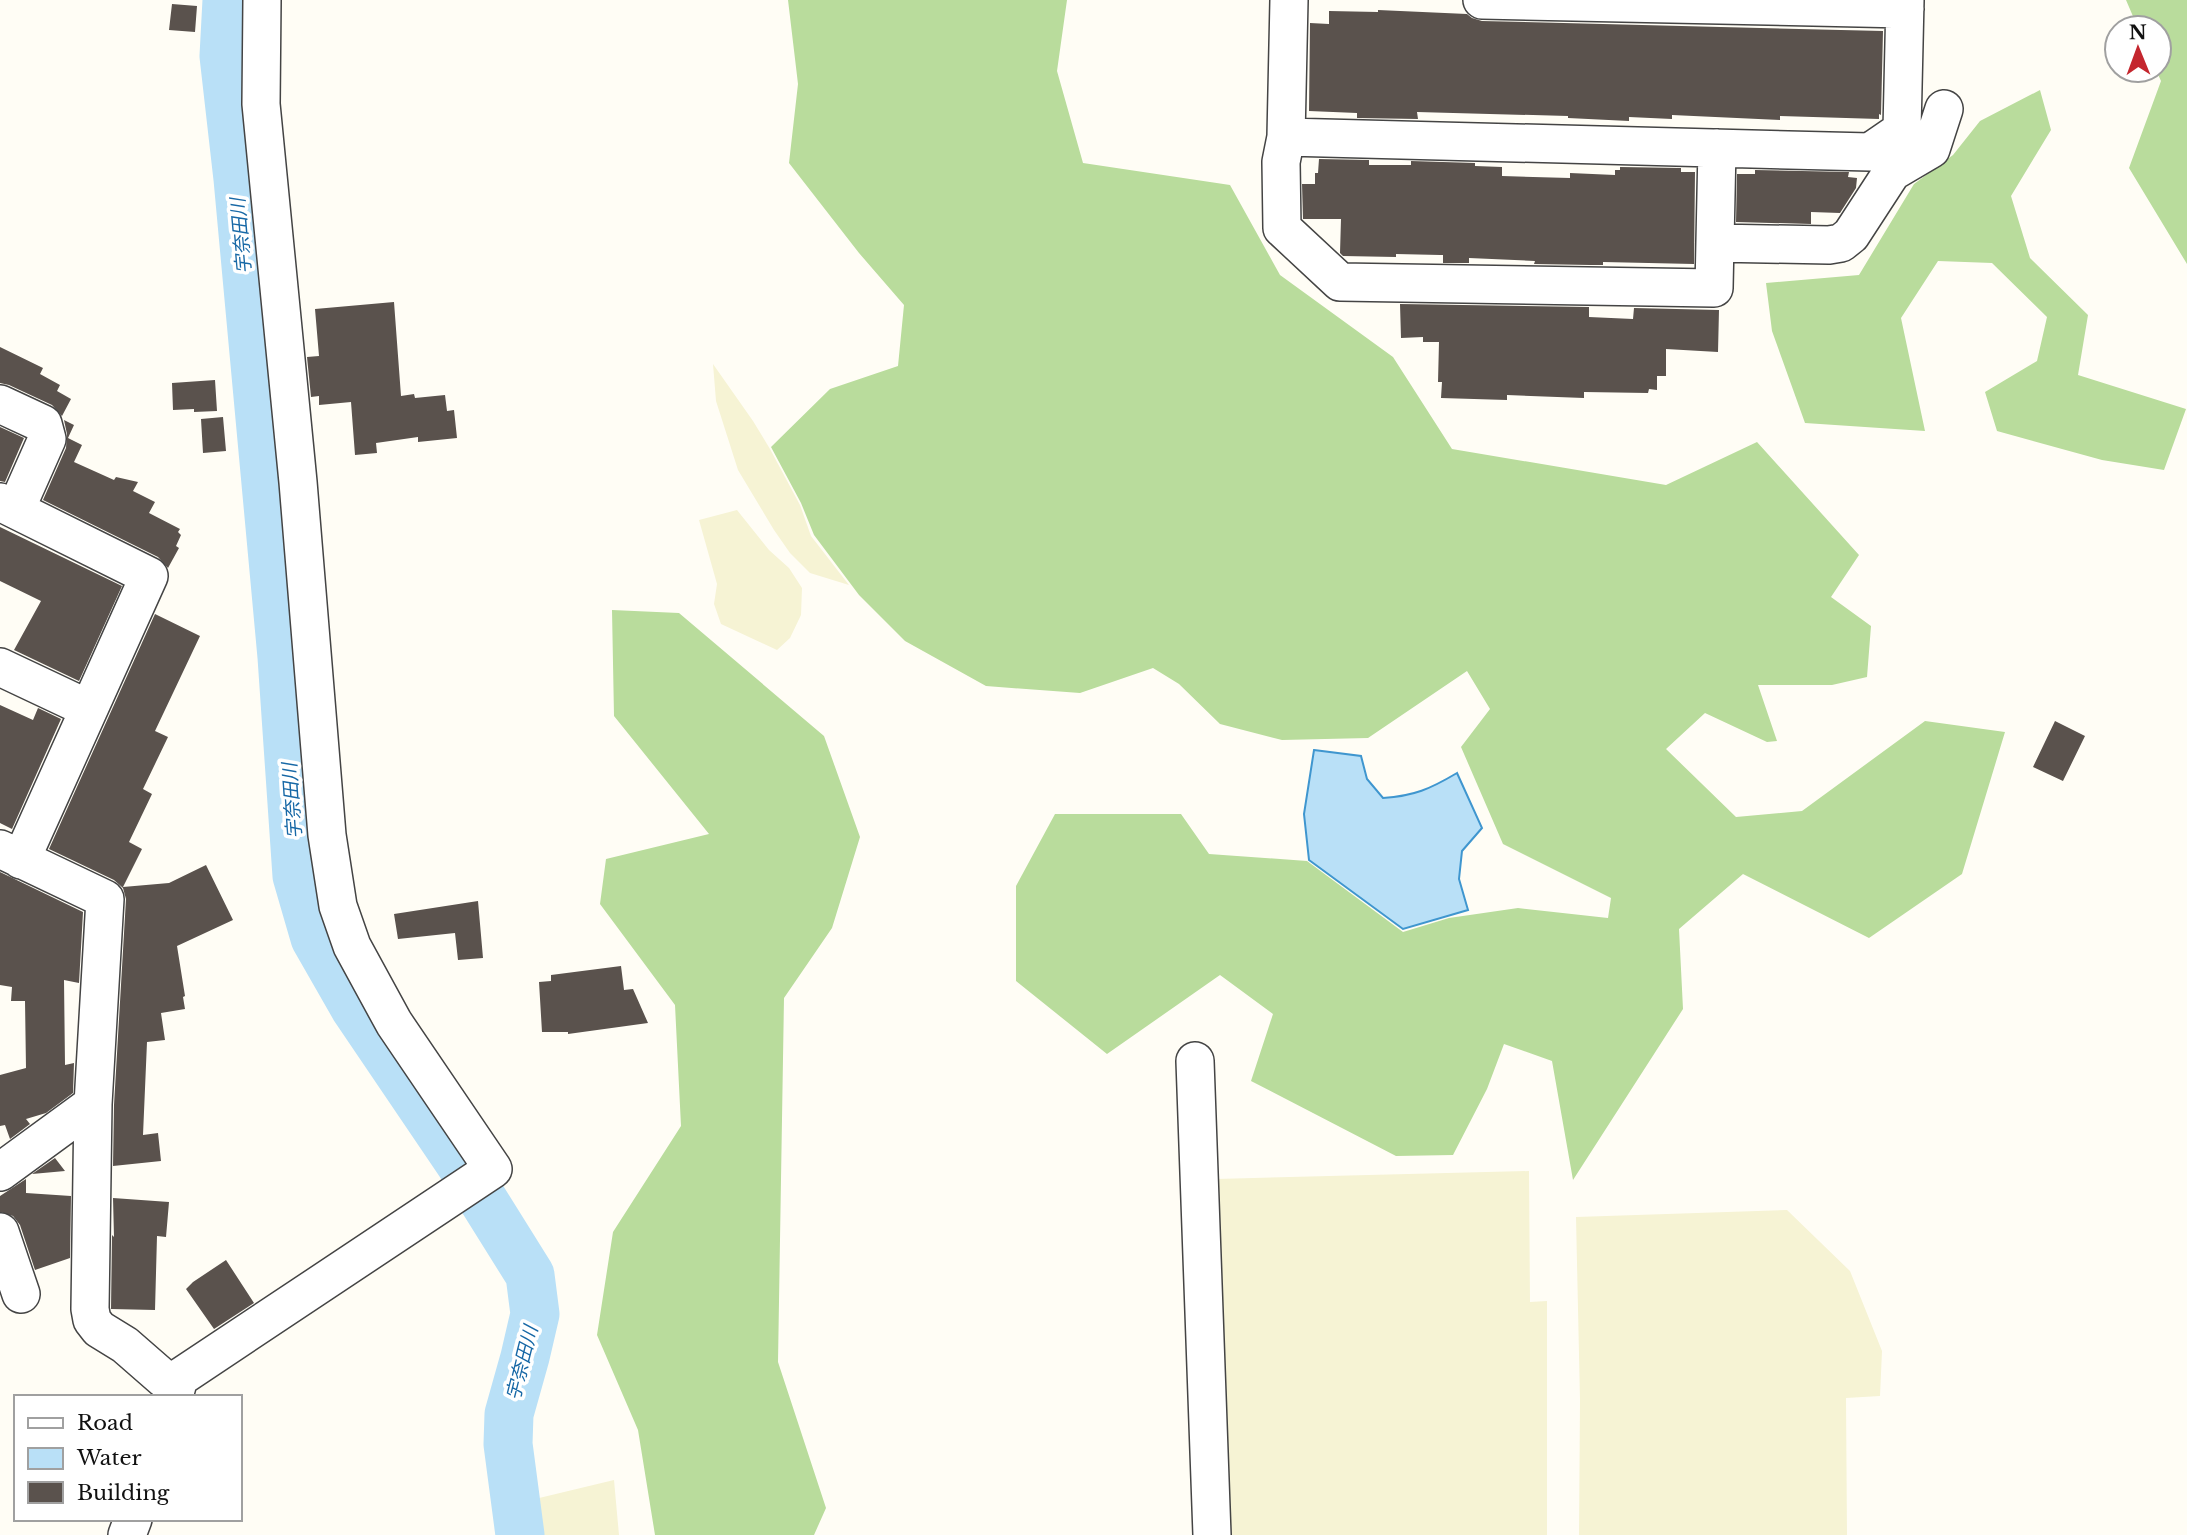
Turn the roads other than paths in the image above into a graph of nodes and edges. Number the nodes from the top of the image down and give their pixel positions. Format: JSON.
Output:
{"nodes":[{"id":1,"x":262,"y":0,"type":"edge"},
{"id":2,"x":1289,"y":0,"type":"edge"},
{"id":3,"x":1482,"y":0,"type":"edge"},
{"id":4,"x":1905,"y":4,"type":"edge"},
{"id":5,"x":1944,"y":109,"type":"dead end"},
{"id":6,"x":1286,"y":137,"type":"junction"},
{"id":7,"x":1717,"y":148,"type":"junction"},
{"id":8,"x":1715,"y":243,"type":"junction"},
{"id":9,"x":0,"y":404,"type":"edge"},
{"id":10,"x":8,"y":505,"type":"edge"},
{"id":11,"x":0,"y":667,"type":"edge"},
{"id":12,"x":89,"y":709,"type":"junction"},
{"id":13,"x":11,"y":855,"type":"edge"},
{"id":14,"x":1195,"y":1061,"type":"dead end"},
{"id":15,"x":93,"y":1104,"type":"junction"},
{"id":16,"x":0,"y":1172,"type":"edge"},
{"id":17,"x":0,"y":1233,"type":"edge"},
{"id":18,"x":22,"y":1294,"type":"dead end"},
{"id":19,"x":176,"y":1390,"type":"edge"},
{"id":20,"x":1212,"y":1535,"type":"edge"}],
"edges":[{"from":1,"to":19,"type":"street"},
{"from":2,"to":6,"type":"street"},
{"from":3,"to":4,"type":"street"},
{"from":4,"to":7,"type":"street"},
{"from":5,"to":8,"type":"street"},
{"from":6,"to":7,"type":"street"},
{"from":6,"to":8,"type":"street"},
{"from":7,"to":8,"type":"street"},
{"from":9,"to":10,"type":"street"},
{"from":10,"to":12,"type":"street"},
{"from":11,"to":12,"type":"street"},
{"from":12,"to":13,"type":"street"},
{"from":13,"to":15,"type":"street"},
{"from":14,"to":20,"type":"street"},
{"from":15,"to":16,"type":"street"},
{"from":15,"to":19,"type":"street"},
{"from":17,"to":18,"type":"street"}]}
